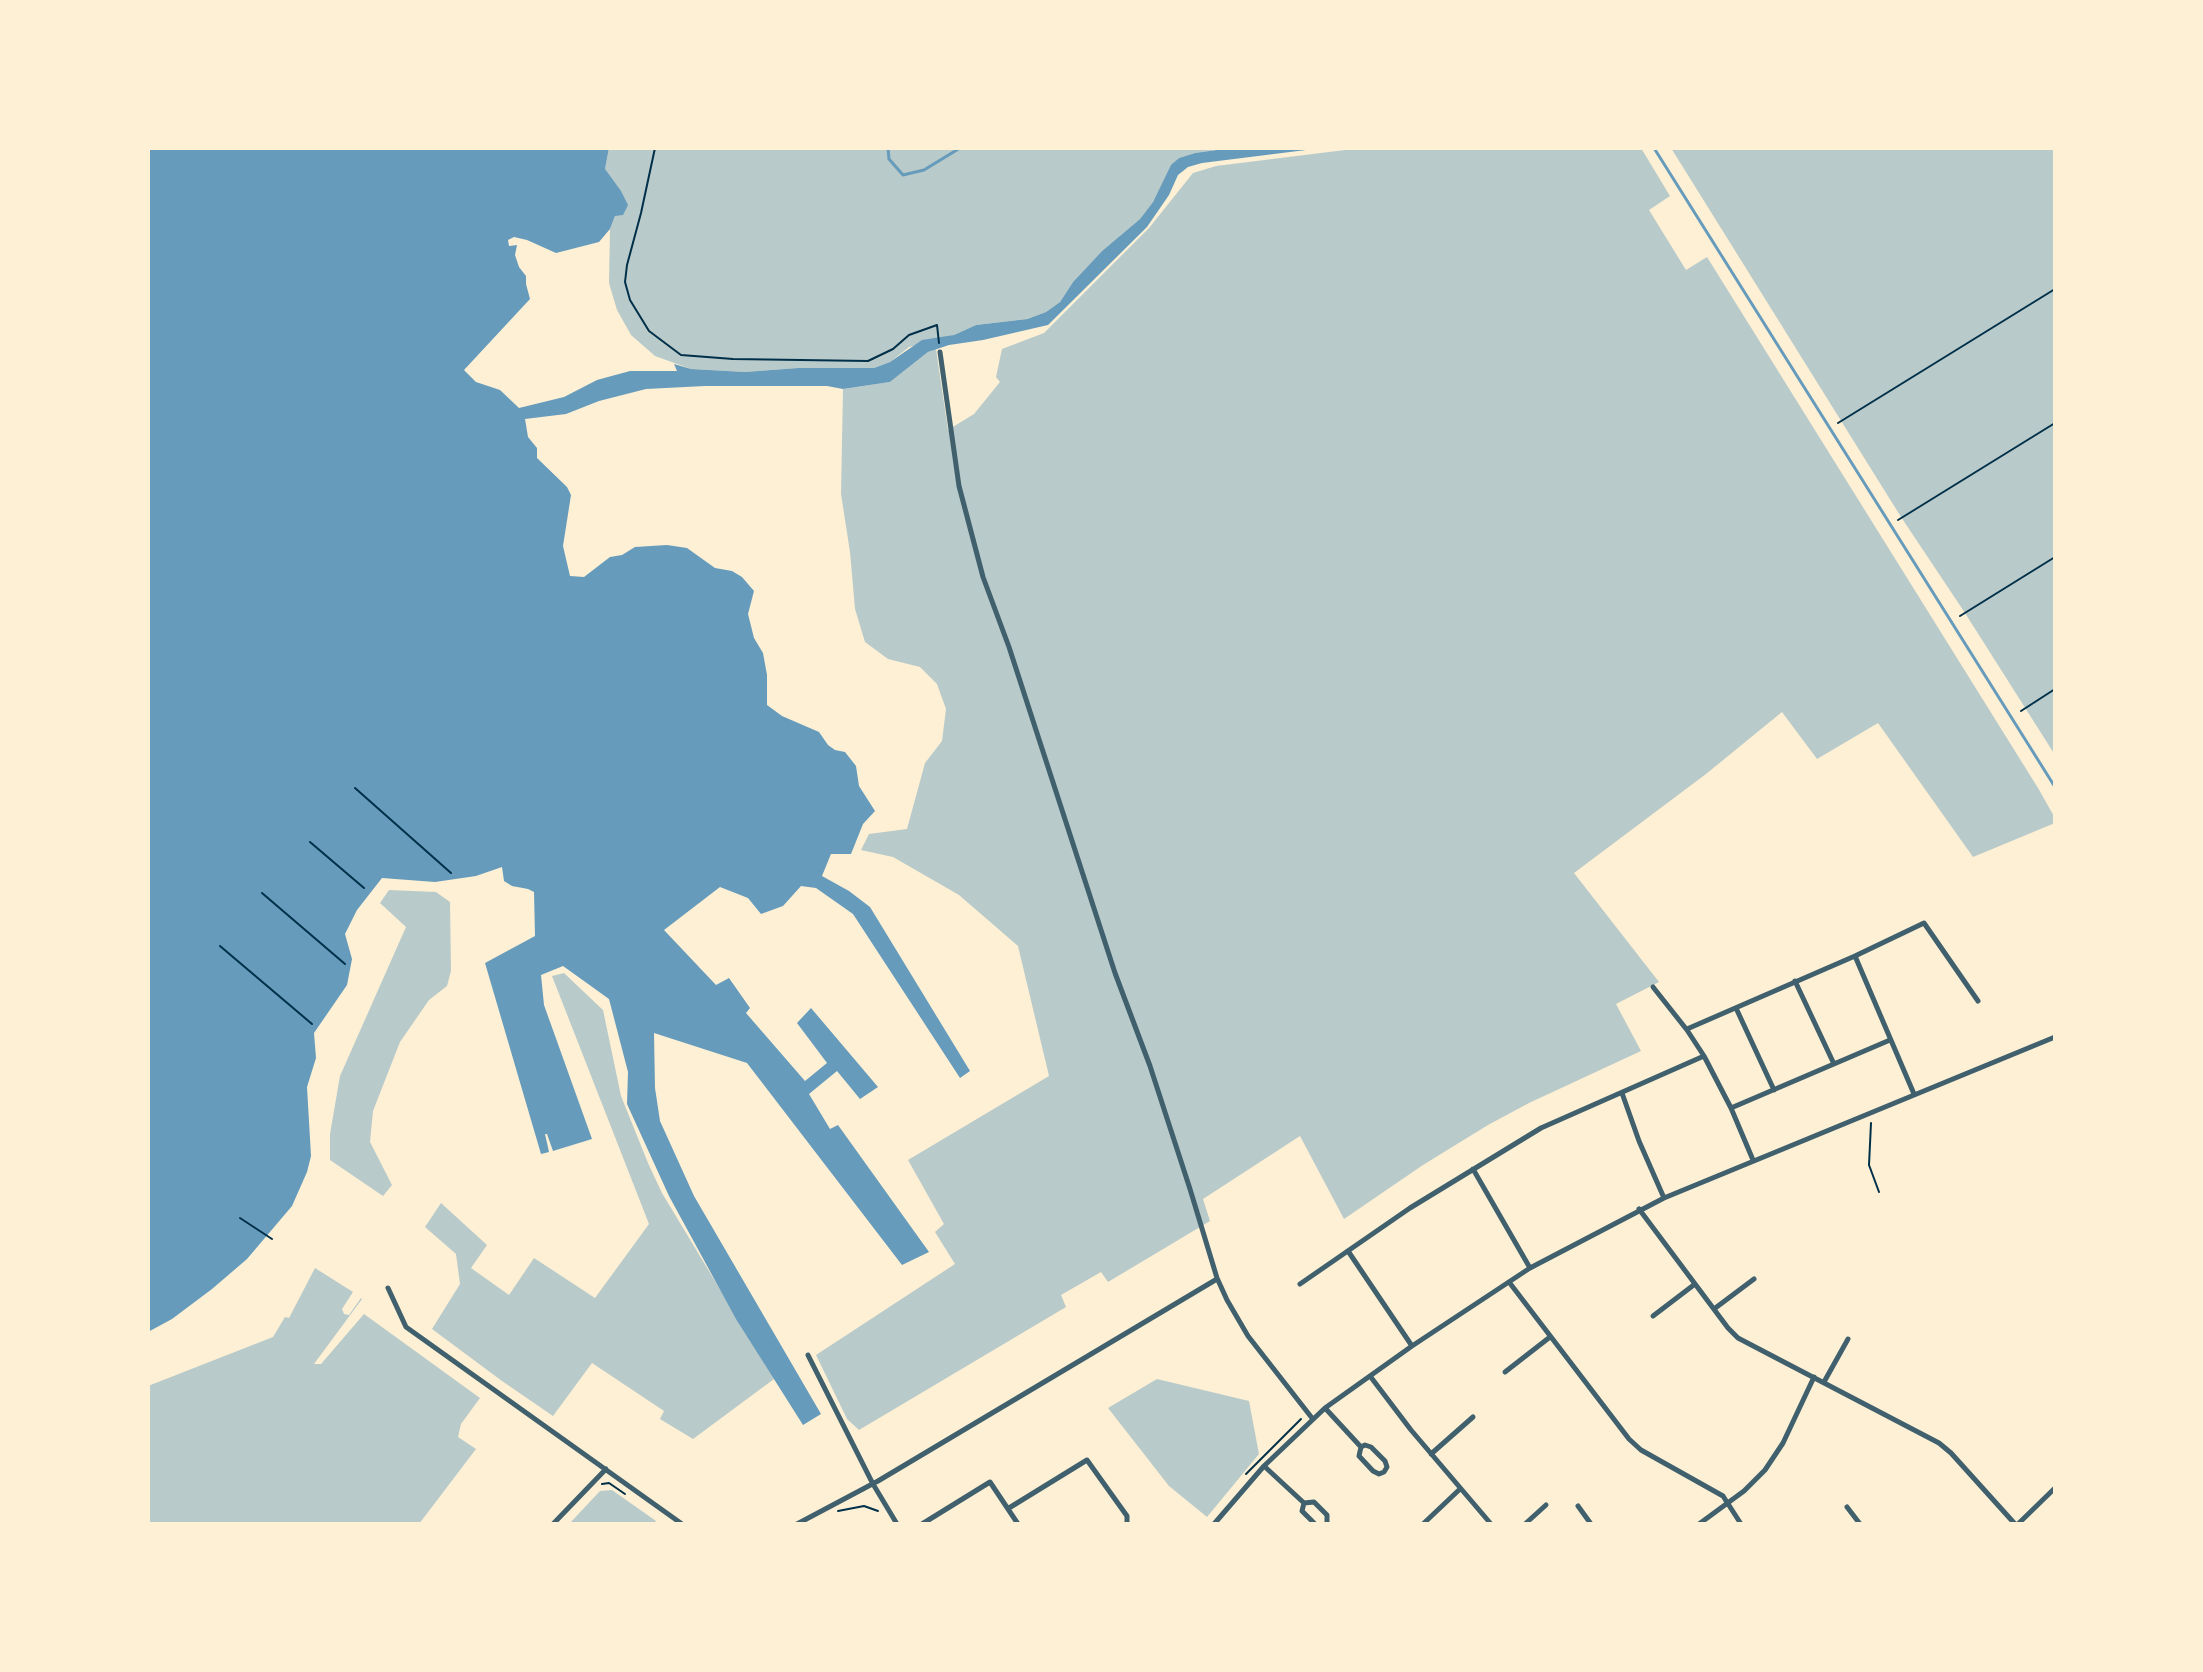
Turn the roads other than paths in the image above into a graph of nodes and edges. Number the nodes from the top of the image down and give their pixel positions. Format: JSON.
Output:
{"nodes":[{"id":1,"x":940,"y":352,"type":"dead end"},
{"id":2,"x":1855,"y":956,"type":"junction"},
{"id":3,"x":1795,"y":981,"type":"junction"},
{"id":4,"x":1653,"y":987,"type":"dead end"},
{"id":5,"x":1978,"y":1001,"type":"dead end"},
{"id":6,"x":1736,"y":1008,"type":"junction"},
{"id":7,"x":1687,"y":1030,"type":"junction"},
{"id":8,"x":2055,"y":1037,"type":"edge"},
{"id":9,"x":1890,"y":1040,"type":"junction"},
{"id":10,"x":1704,"y":1056,"type":"junction"},
{"id":11,"x":1834,"y":1064,"type":"junction"},
{"id":12,"x":1774,"y":1090,"type":"junction"},
{"id":13,"x":1622,"y":1093,"type":"junction"},
{"id":14,"x":1914,"y":1094,"type":"junction"},
{"id":15,"x":1731,"y":1108,"type":"junction"},
{"id":16,"x":1753,"y":1160,"type":"junction"},
{"id":17,"x":1473,"y":1169,"type":"junction"},
{"id":18,"x":1664,"y":1198,"type":"junction"},
{"id":19,"x":1639,"y":1209,"type":"junction"},
{"id":20,"x":1348,"y":1251,"type":"junction"},
{"id":21,"x":1530,"y":1268,"type":"junction"},
{"id":22,"x":1217,"y":1278,"type":"junction"},
{"id":23,"x":1754,"y":1279,"type":"dead end"},
{"id":24,"x":1509,"y":1282,"type":"junction"},
{"id":25,"x":1300,"y":1284,"type":"dead end"},
{"id":26,"x":1695,"y":1284,"type":"junction"},
{"id":27,"x":388,"y":1288,"type":"dead end"},
{"id":28,"x":1714,"y":1309,"type":"junction"},
{"id":29,"x":1653,"y":1316,"type":"dead end"},
{"id":30,"x":1550,"y":1337,"type":"junction"},
{"id":31,"x":1848,"y":1339,"type":"dead end"},
{"id":32,"x":1412,"y":1346,"type":"junction"},
{"id":33,"x":808,"y":1355,"type":"dead end"},
{"id":34,"x":1505,"y":1372,"type":"dead end"},
{"id":35,"x":1370,"y":1376,"type":"junction"},
{"id":36,"x":1814,"y":1377,"type":"junction"},
{"id":37,"x":1824,"y":1382,"type":"junction"},
{"id":38,"x":1325,"y":1408,"type":"junction"},
{"id":39,"x":1473,"y":1417,"type":"dead end"},
{"id":40,"x":1312,"y":1418,"type":"junction"},
{"id":41,"x":1361,"y":1447,"type":"junction"},
{"id":42,"x":1431,"y":1454,"type":"junction"},
{"id":43,"x":1264,"y":1466,"type":"junction"},
{"id":44,"x":606,"y":1469,"type":"junction"},
{"id":45,"x":873,"y":1484,"type":"junction"},
{"id":46,"x":2055,"y":1488,"type":"edge"},
{"id":47,"x":1460,"y":1489,"type":"junction"},
{"id":48,"x":1728,"y":1502,"type":"junction"},
{"id":49,"x":1304,"y":1503,"type":"junction"},
{"id":50,"x":1546,"y":1505,"type":"dead end"},
{"id":51,"x":1578,"y":1506,"type":"dead end"},
{"id":52,"x":1847,"y":1507,"type":"dead end"},
{"id":53,"x":1009,"y":1508,"type":"junction"},
{"id":54,"x":1425,"y":1523,"type":"edge"},
{"id":55,"x":553,"y":1524,"type":"edge"},
{"id":56,"x":682,"y":1524,"type":"edge"},
{"id":57,"x":797,"y":1524,"type":"edge"},
{"id":58,"x":897,"y":1524,"type":"edge"},
{"id":59,"x":922,"y":1524,"type":"edge"},
{"id":60,"x":1018,"y":1524,"type":"edge"},
{"id":61,"x":1127,"y":1524,"type":"edge"},
{"id":62,"x":1214,"y":1524,"type":"edge"},
{"id":63,"x":1315,"y":1524,"type":"edge"},
{"id":64,"x":1327,"y":1524,"type":"edge"},
{"id":65,"x":1491,"y":1524,"type":"edge"},
{"id":66,"x":1525,"y":1524,"type":"edge"},
{"id":67,"x":1591,"y":1524,"type":"edge"},
{"id":68,"x":1699,"y":1524,"type":"edge"},
{"id":69,"x":1741,"y":1524,"type":"edge"},
{"id":70,"x":1860,"y":1524,"type":"edge"},
{"id":71,"x":2016,"y":1524,"type":"edge"}],
"edges":[{"from":1,"to":22,"type":"street"},
{"from":2,"to":3,"type":"street"},
{"from":2,"to":5,"type":"street"},
{"from":2,"to":9,"type":"street"},
{"from":3,"to":6,"type":"street"},
{"from":3,"to":11,"type":"street"},
{"from":4,"to":7,"type":"street"},
{"from":6,"to":7,"type":"street"},
{"from":6,"to":12,"type":"street"},
{"from":7,"to":10,"type":"street"},
{"from":8,"to":14,"type":"street"},
{"from":9,"to":11,"type":"street"},
{"from":9,"to":14,"type":"street"},
{"from":10,"to":13,"type":"street"},
{"from":10,"to":15,"type":"street"},
{"from":11,"to":12,"type":"street"},
{"from":12,"to":15,"type":"street"},
{"from":13,"to":17,"type":"street"},
{"from":13,"to":18,"type":"street"},
{"from":14,"to":16,"type":"street"},
{"from":15,"to":16,"type":"street"},
{"from":16,"to":18,"type":"street"},
{"from":17,"to":20,"type":"street"},
{"from":17,"to":21,"type":"street"},
{"from":18,"to":19,"type":"street"},
{"from":19,"to":21,"type":"street"},
{"from":19,"to":26,"type":"street"},
{"from":20,"to":25,"type":"street"},
{"from":20,"to":32,"type":"street"},
{"from":21,"to":24,"type":"street"},
{"from":22,"to":40,"type":"street"},
{"from":22,"to":45,"type":"street"},
{"from":23,"to":28,"type":"street"},
{"from":24,"to":30,"type":"street"},
{"from":24,"to":32,"type":"street"},
{"from":26,"to":28,"type":"street"},
{"from":26,"to":29,"type":"street"},
{"from":27,"to":44,"type":"street"},
{"from":28,"to":36,"type":"street"},
{"from":30,"to":34,"type":"street"},
{"from":30,"to":48,"type":"street"},
{"from":31,"to":37,"type":"street"},
{"from":32,"to":35,"type":"street"},
{"from":33,"to":45,"type":"street"},
{"from":35,"to":38,"type":"street"},
{"from":35,"to":42,"type":"street"},
{"from":36,"to":37,"type":"street"},
{"from":36,"to":48,"type":"street"},
{"from":37,"to":71,"type":"street"},
{"from":38,"to":40,"type":"street"},
{"from":38,"to":41,"type":"street"},
{"from":39,"to":42,"type":"street"},
{"from":40,"to":43,"type":"street"},
{"from":41,"to":41,"type":"street"},
{"from":42,"to":47,"type":"street"},
{"from":43,"to":49,"type":"street"},
{"from":43,"to":62,"type":"street"},
{"from":44,"to":55,"type":"street"},
{"from":44,"to":56,"type":"street"},
{"from":45,"to":57,"type":"street"},
{"from":45,"to":58,"type":"street"},
{"from":46,"to":71,"type":"street"},
{"from":47,"to":54,"type":"street"},
{"from":47,"to":65,"type":"street"},
{"from":48,"to":68,"type":"street"},
{"from":48,"to":69,"type":"street"},
{"from":49,"to":63,"type":"street"},
{"from":49,"to":64,"type":"street"},
{"from":50,"to":66,"type":"street"},
{"from":51,"to":67,"type":"street"},
{"from":52,"to":70,"type":"street"},
{"from":53,"to":59,"type":"street"},
{"from":53,"to":60,"type":"street"},
{"from":53,"to":61,"type":"street"}]}
